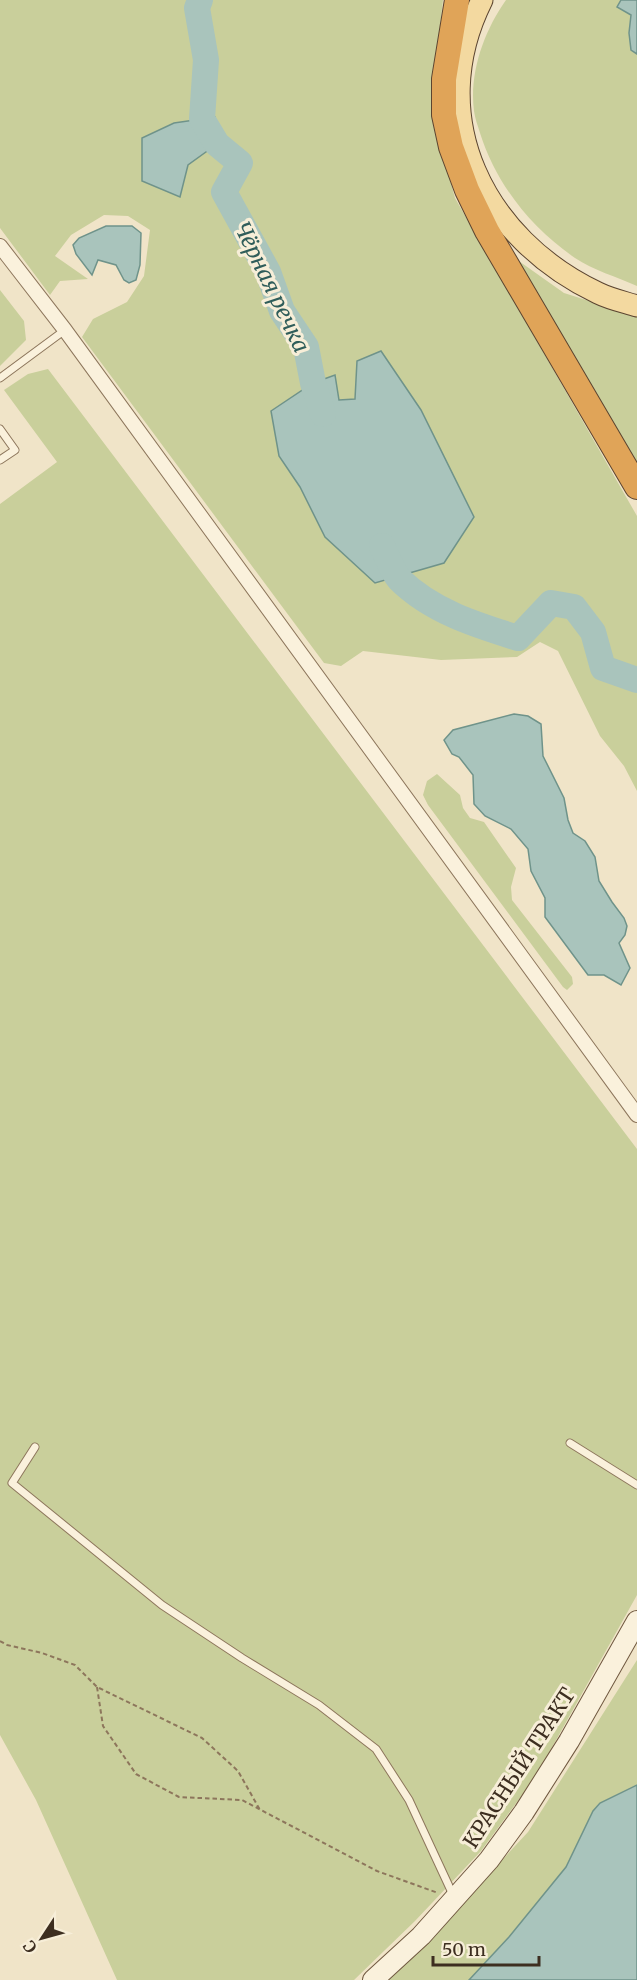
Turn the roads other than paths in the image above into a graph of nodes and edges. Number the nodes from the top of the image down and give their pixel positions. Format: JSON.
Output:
{"nodes":[{"id":1,"x":457,"y":0,"type":"edge"},
{"id":2,"x":482,"y":0,"type":"edge"},
{"id":3,"x":0,"y":246,"type":"edge"},
{"id":4,"x":637,"y":306,"type":"edge"},
{"id":5,"x":65,"y":330,"type":"junction"},
{"id":6,"x":0,"y":378,"type":"edge"},
{"id":7,"x":0,"y":429,"type":"edge"},
{"id":8,"x":0,"y":460,"type":"edge"},
{"id":9,"x":637,"y":487,"type":"edge"},
{"id":10,"x":637,"y":1115,"type":"edge"},
{"id":11,"x":570,"y":1443,"type":"dead end"},
{"id":12,"x":35,"y":1447,"type":"dead end"},
{"id":13,"x":637,"y":1485,"type":"edge"},
{"id":14,"x":637,"y":1621,"type":"edge"},
{"id":15,"x":455,"y":1900,"type":"junction"},
{"id":16,"x":373,"y":1980,"type":"edge"}],
"edges":[{"from":1,"to":9,"type":"highway"},
{"from":2,"to":4,"type":"main road"},
{"from":3,"to":5,"type":"street"},
{"from":5,"to":6,"type":"lane"},
{"from":5,"to":10,"type":"street"},
{"from":7,"to":8,"type":"lane"},
{"from":11,"to":13,"type":"lane"},
{"from":12,"to":15,"type":"lane"},
{"from":14,"to":15,"type":"main road","name":"КРАСНЫЙ ТРАКТ"},
{"from":15,"to":16,"type":"main road","name":"КРАСНЫЙ ТРАКТ"}]}
